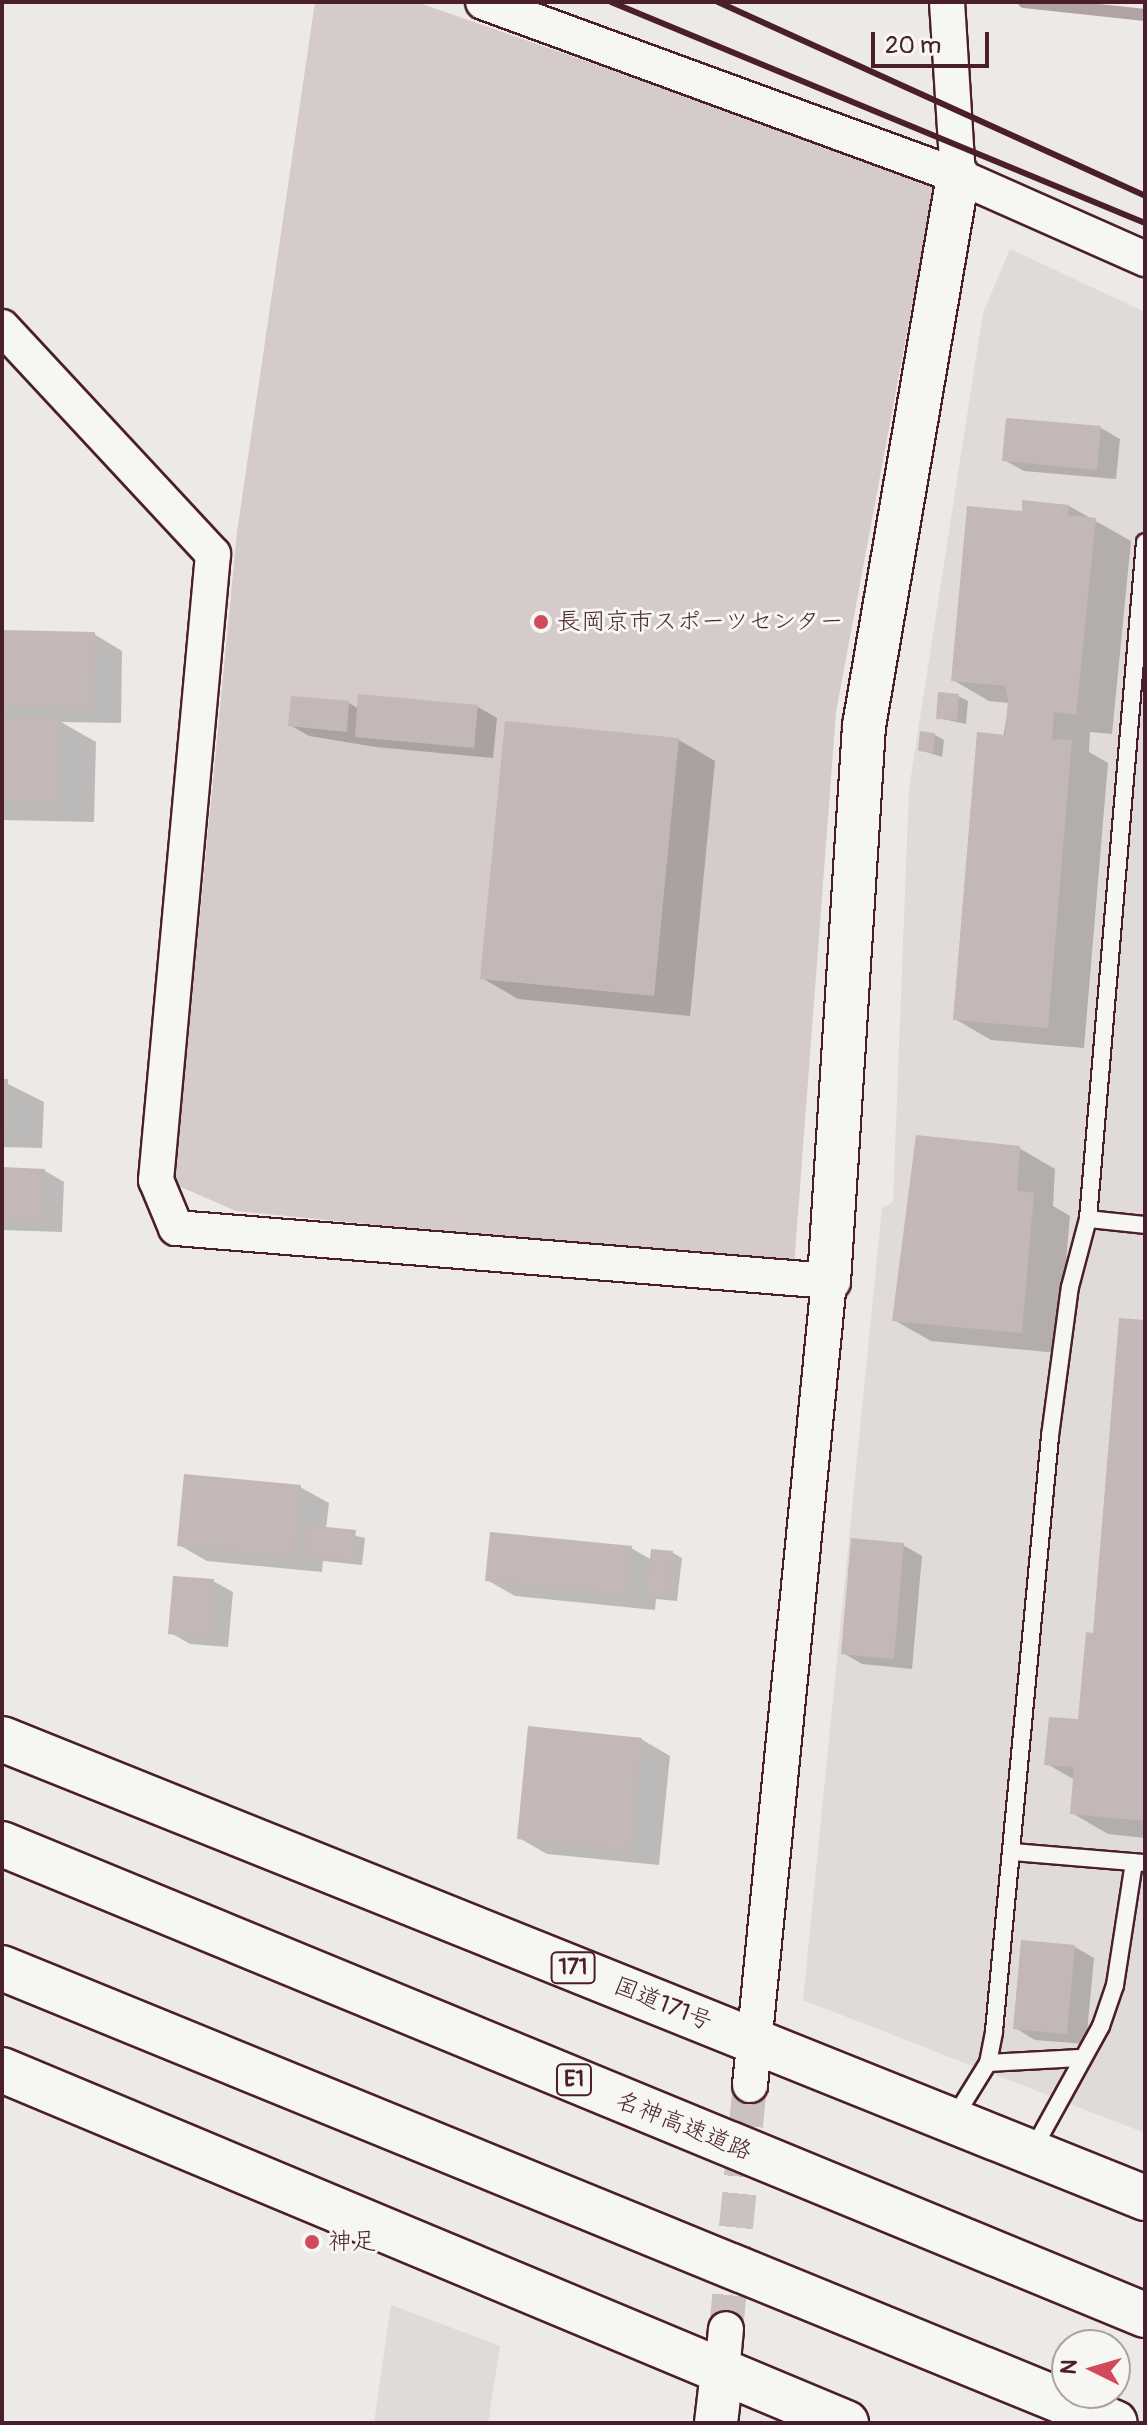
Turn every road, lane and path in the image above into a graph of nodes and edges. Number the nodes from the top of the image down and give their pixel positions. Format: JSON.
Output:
{"nodes":[{"id":1,"x":483,"y":2,"type":"edge"},
{"id":2,"x":947,"y":3,"type":"edge"},
{"id":3,"x":958,"y":176,"type":"junction"},
{"id":4,"x":1145,"y":259,"type":"edge"},
{"id":5,"x":2,"y":327,"type":"edge"},
{"id":6,"x":1145,"y":542,"type":"edge"},
{"id":7,"x":1088,"y":1219,"type":"junction"},
{"id":8,"x":1145,"y":1225,"type":"edge"},
{"id":9,"x":829,"y":1281,"type":"junction"},
{"id":10,"x":2,"y":1739,"type":"edge"},
{"id":11,"x":2,"y":1844,"type":"edge"},
{"id":12,"x":1012,"y":1852,"type":"junction"},
{"id":13,"x":1140,"y":1863,"type":"edge"},
{"id":14,"x":2,"y":1968,"type":"edge"},
{"id":15,"x":755,"y":2040,"type":"junction"},
{"id":16,"x":1080,"y":2058,"type":"junction"},
{"id":17,"x":988,"y":2063,"type":"junction"},
{"id":18,"x":2,"y":2070,"type":"edge"},
{"id":19,"x":750,"y":2085,"type":"tunnel mouth"},
{"id":20,"x":953,"y":2119,"type":"junction"},
{"id":21,"x":1032,"y":2151,"type":"junction"},
{"id":22,"x":1145,"y":2198,"type":"edge"},
{"id":23,"x":1145,"y":2315,"type":"edge"},
{"id":24,"x":726,"y":2329,"type":"tunnel mouth"},
{"id":25,"x":722,"y":2372,"type":"junction"},
{"id":26,"x":716,"y":2423,"type":"edge"},
{"id":27,"x":846,"y":2423,"type":"edge"},
{"id":28,"x":1115,"y":2423,"type":"edge"}],
"edges":[{"from":1,"to":3,"type":"street"},
{"from":2,"to":3,"type":"street"},
{"from":3,"to":4,"type":"street"},
{"from":3,"to":9,"type":"street"},
{"from":5,"to":9,"type":"street"},
{"from":6,"to":7,"type":"lane"},
{"from":7,"to":8,"type":"lane"},
{"from":7,"to":12,"type":"lane"},
{"from":9,"to":15,"type":"street"},
{"from":10,"to":15,"type":"highway","name":"国道171号","number":"171"},
{"from":11,"to":23,"type":"highway","name":"名神高速道路","number":"E1"},
{"from":12,"to":13,"type":"lane"},
{"from":12,"to":17,"type":"lane"},
{"from":13,"to":16,"type":"lane"},
{"from":14,"to":28,"type":"highway"},
{"from":15,"to":19,"type":"street"},
{"from":15,"to":20,"type":"highway","name":"国道171号","number":"171"},
{"from":16,"to":17,"type":"lane"},
{"from":16,"to":21,"type":"lane"},
{"from":17,"to":20,"type":"lane"},
{"from":18,"to":25,"type":"highway"},
{"from":20,"to":21,"type":"highway","name":"国道171号","number":"171"},
{"from":21,"to":22,"type":"highway","name":"国道171号","number":"171"},
{"from":24,"to":25,"type":"street"},
{"from":25,"to":26,"type":"street"},
{"from":25,"to":27,"type":"highway"}]}
